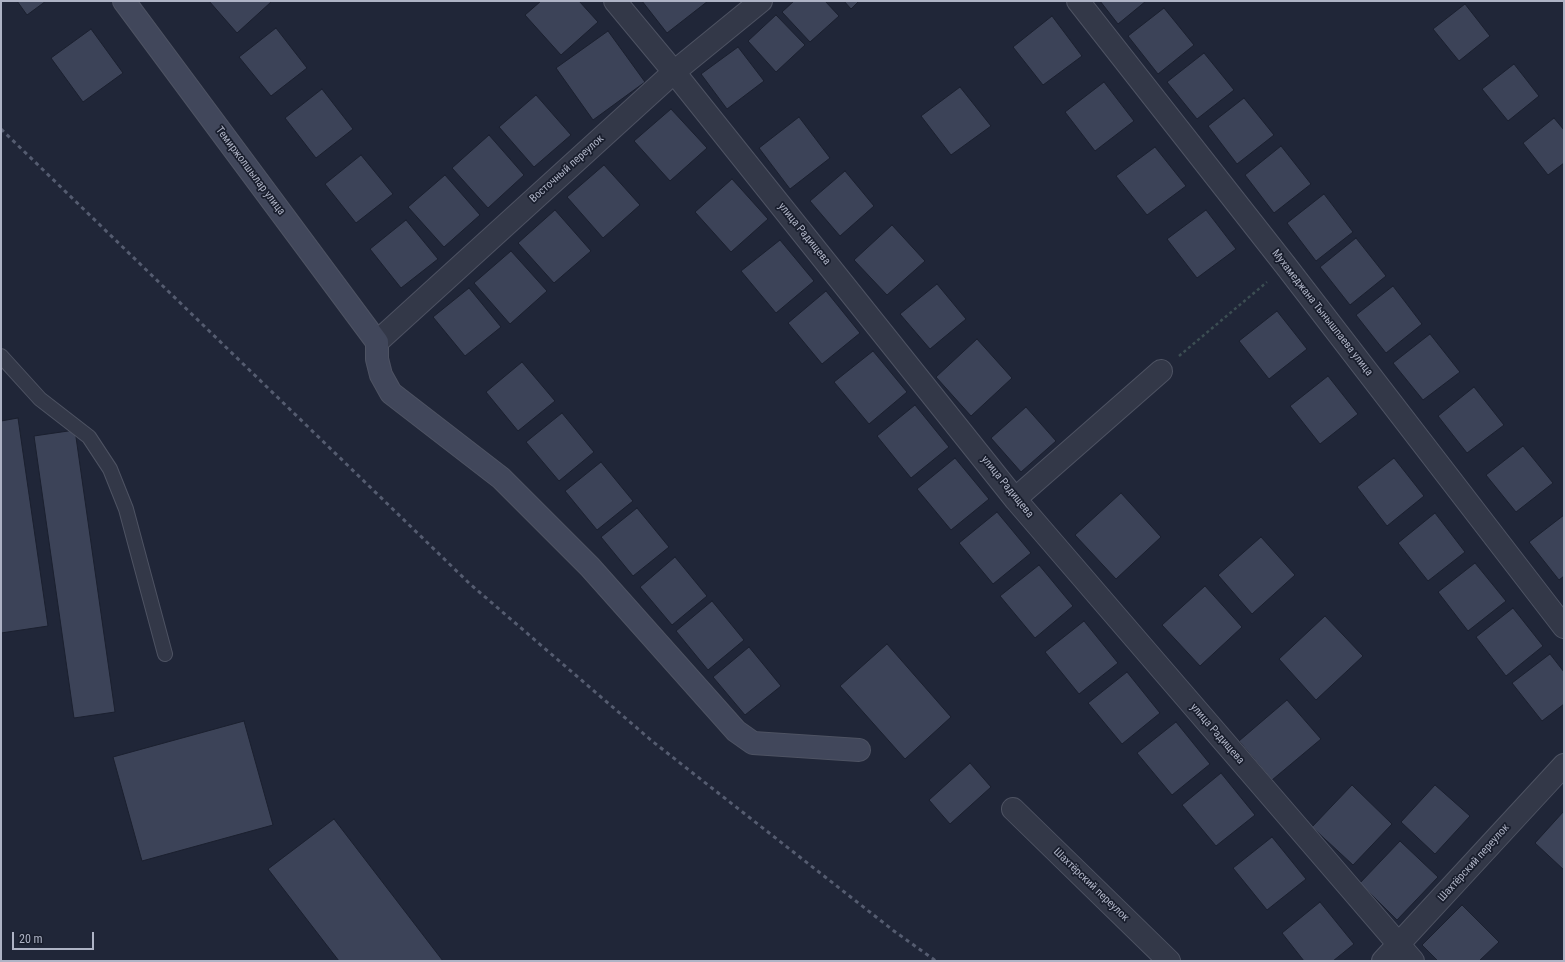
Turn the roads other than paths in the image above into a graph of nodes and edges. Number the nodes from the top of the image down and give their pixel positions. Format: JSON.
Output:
{"nodes":[{"id":1,"x":124,"y":1,"type":"edge"},
{"id":2,"x":615,"y":1,"type":"edge"},
{"id":3,"x":761,"y":1,"type":"edge"},
{"id":4,"x":1078,"y":1,"type":"edge"},
{"id":5,"x":674,"y":72,"type":"junction"},
{"id":6,"x":377,"y":342,"type":"junction"},
{"id":7,"x":1,"y":356,"type":"edge"},
{"id":8,"x":1161,"y":372,"type":"road end"},
{"id":9,"x":1015,"y":499,"type":"junction"},
{"id":10,"x":1564,"y":627,"type":"edge"},
{"id":11,"x":165,"y":654,"type":"dead end"},
{"id":12,"x":859,"y":750,"type":"dead end"},
{"id":13,"x":1564,"y":765,"type":"edge"},
{"id":14,"x":1013,"y":809,"type":"dead end"},
{"id":15,"x":1406,"y":953,"type":"edge"},
{"id":16,"x":1169,"y":961,"type":"edge"},
{"id":17,"x":1383,"y":961,"type":"edge"}],
"edges":[{"from":1,"to":6,"type":"street","name":"Темиржолшылар улица"},
{"from":2,"to":5,"type":"street","name":"улица Радищева"},
{"from":3,"to":5,"type":"street","name":"Восточный переулок"},
{"from":4,"to":10,"type":"street","name":"Мухамеджана Тынышпаева улица"},
{"from":5,"to":6,"type":"street","name":"Восточный переулок"},
{"from":5,"to":9,"type":"street","name":"улица Радищева"},
{"from":6,"to":12,"type":"street"},
{"from":7,"to":11,"type":"lane"},
{"from":8,"to":9,"type":"street"},
{"from":9,"to":15,"type":"street","name":"улица Радищева"},
{"from":13,"to":15,"type":"street","name":"Шахтёрский переулок"},
{"from":14,"to":16,"type":"street","name":"Шахтёрский переулок"},
{"from":15,"to":17,"type":"street","name":"Шахтёрский переулок"}]}
